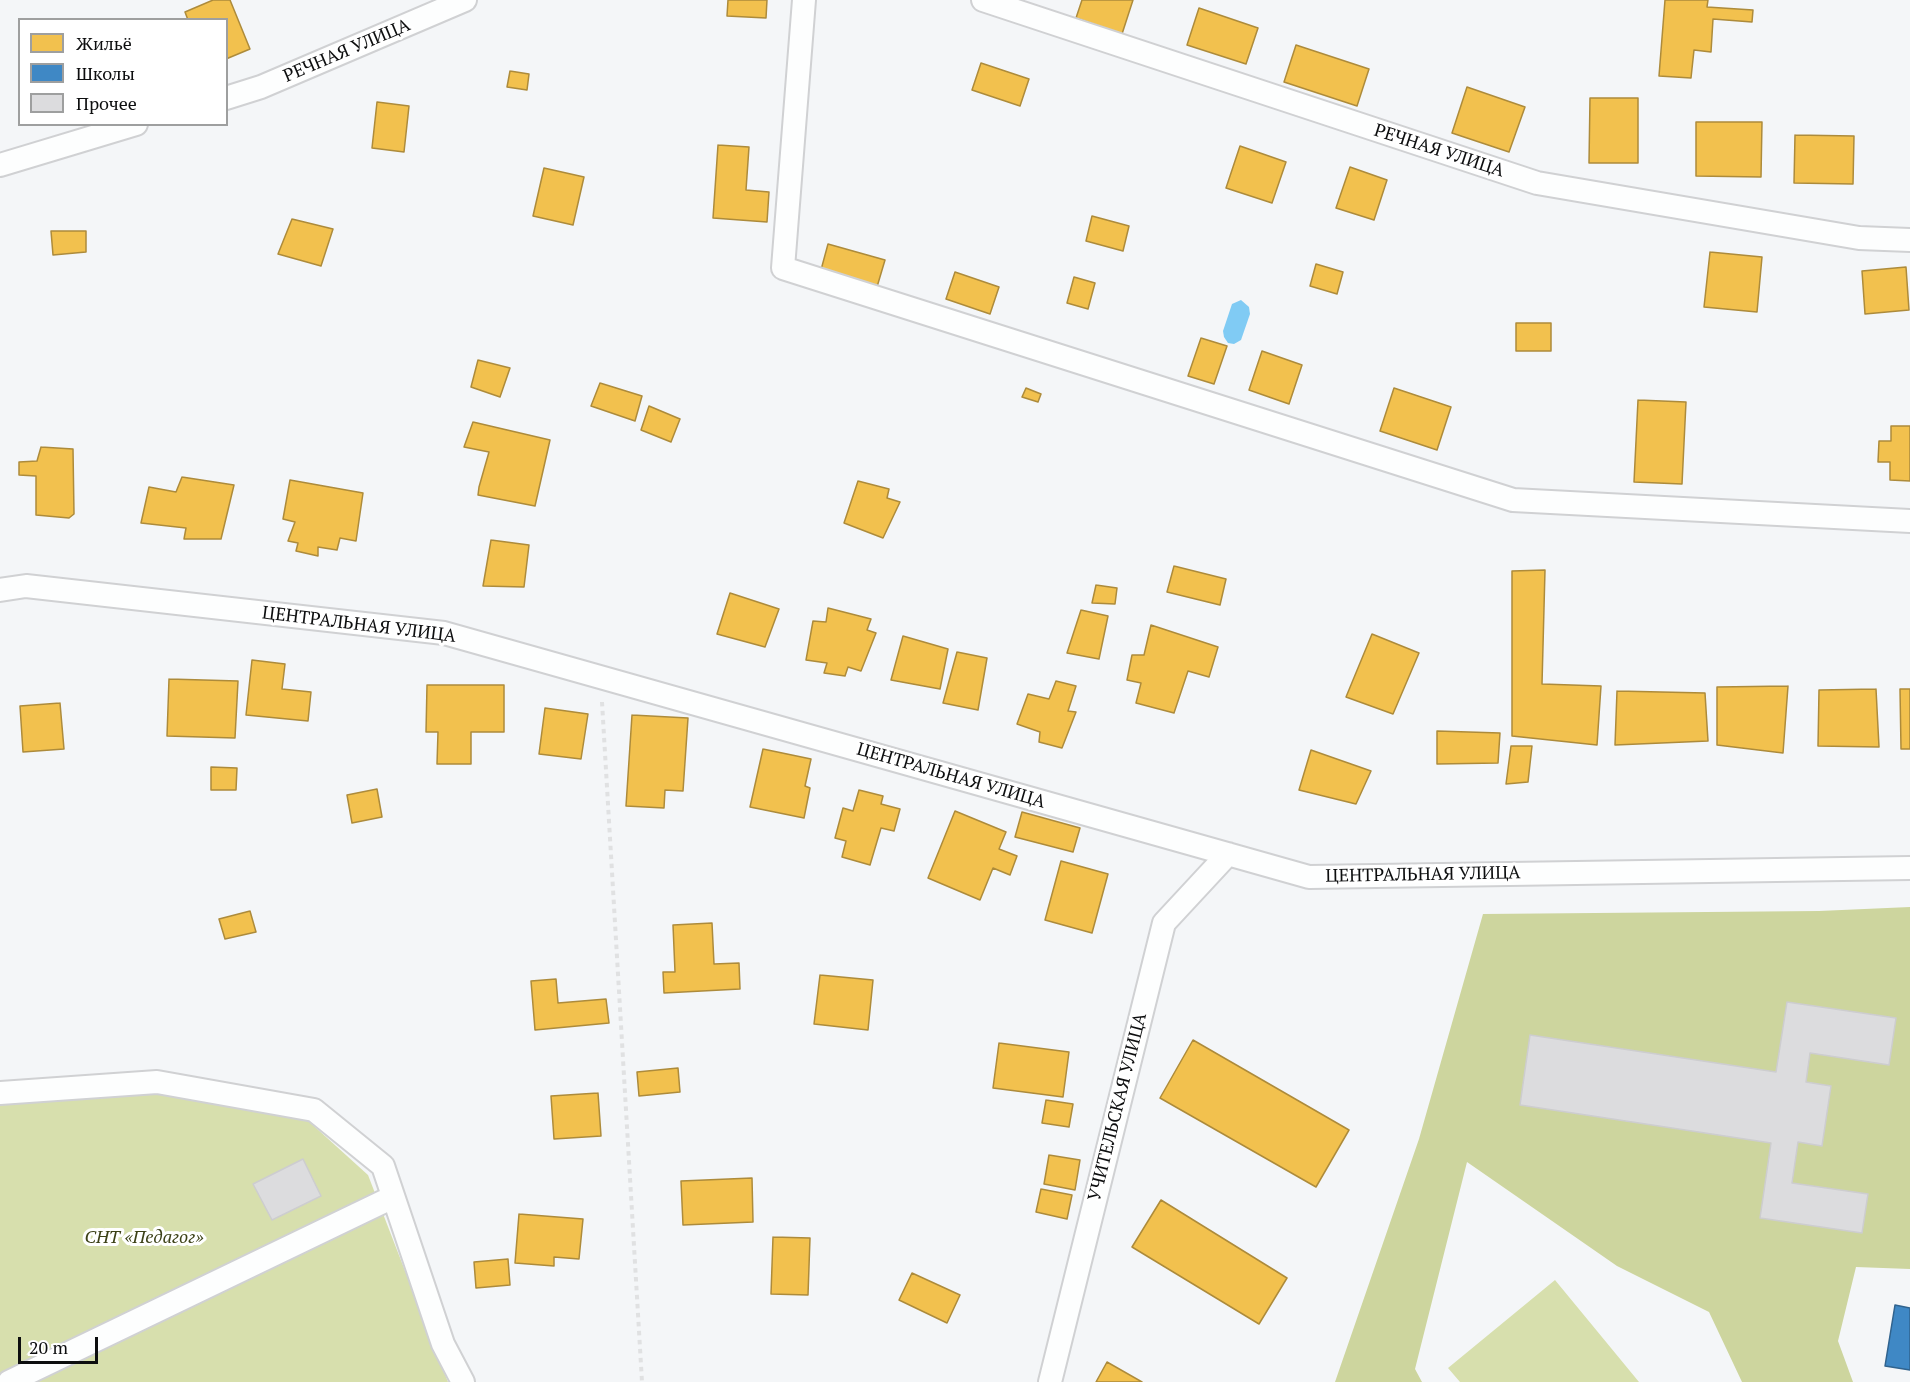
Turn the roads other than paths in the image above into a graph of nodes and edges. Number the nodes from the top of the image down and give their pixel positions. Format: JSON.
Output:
{"nodes":[{"id":1,"x":465,"y":0,"type":"edge"},
{"id":2,"x":804,"y":0,"type":"edge"},
{"id":3,"x":983,"y":0,"type":"edge"},
{"id":4,"x":228,"y":97,"type":"edge"},
{"id":5,"x":129,"y":126,"type":"edge"},
{"id":6,"x":0,"y":165,"type":"edge"},
{"id":7,"x":1910,"y":240,"type":"edge"},
{"id":8,"x":1910,"y":521,"type":"edge"},
{"id":9,"x":0,"y":590,"type":"edge"},
{"id":10,"x":1228,"y":854,"type":"junction"},
{"id":11,"x":1910,"y":868,"type":"edge"},
{"id":12,"x":0,"y":1094,"type":"edge"},
{"id":13,"x":393,"y":1197,"type":"junction"},
{"id":14,"x":9,"y":1382,"type":"edge"},
{"id":15,"x":463,"y":1382,"type":"edge"},
{"id":16,"x":1050,"y":1382,"type":"edge"}],
"edges":[{"from":1,"to":4,"type":"street","name":"РЕЧНАЯ УЛИЦА"},
{"from":2,"to":8,"type":"street"},
{"from":3,"to":7,"type":"street","name":"РЕЧНАЯ УЛИЦА"},
{"from":5,"to":6,"type":"street"},
{"from":9,"to":10,"type":"street","name":"ЦЕНТРАЛЬНАЯ УЛИЦА"},
{"from":10,"to":11,"type":"street","name":"ЦЕНТРАЛЬНАЯ УЛИЦА"},
{"from":10,"to":16,"type":"street","name":"УЧИТЕЛЬСКАЯ УЛИЦА"},
{"from":12,"to":13,"type":"street"},
{"from":13,"to":14,"type":"street"},
{"from":13,"to":15,"type":"street"}]}
